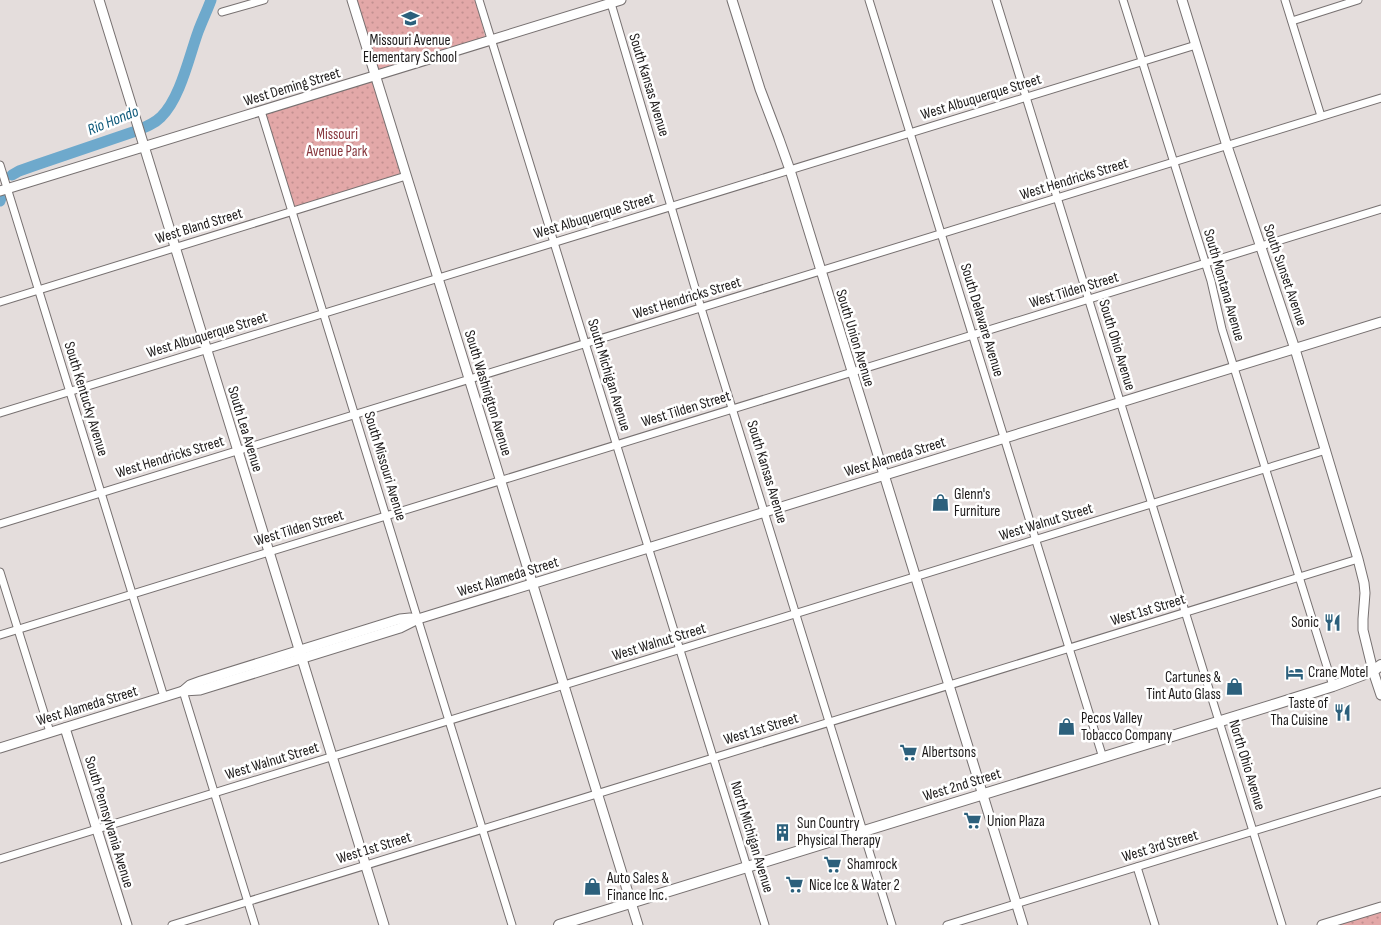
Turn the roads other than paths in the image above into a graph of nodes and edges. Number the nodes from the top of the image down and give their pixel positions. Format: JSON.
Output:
{"nodes":[{"id":1,"x":99,"y":0,"type":"edge"},
{"id":2,"x":264,"y":0,"type":"edge"},
{"id":3,"x":352,"y":0,"type":"edge"},
{"id":4,"x":479,"y":0,"type":"edge"},
{"id":5,"x":621,"y":0,"type":"edge"},
{"id":6,"x":732,"y":0,"type":"edge"},
{"id":7,"x":869,"y":0,"type":"edge"},
{"id":8,"x":996,"y":0,"type":"edge"},
{"id":9,"x":1123,"y":0,"type":"edge"},
{"id":10,"x":1182,"y":0,"type":"edge"},
{"id":11,"x":1285,"y":0,"type":"edge"},
{"id":12,"x":1358,"y":0,"type":"edge"},
{"id":13,"x":610,"y":2,"type":"edge"},
{"id":14,"x":222,"y":12,"type":"dead end"},
{"id":15,"x":1292,"y":21,"type":"junction"},
{"id":16,"x":492,"y":40,"type":"junction"},
{"id":17,"x":1196,"y":45,"type":"junction"},
{"id":18,"x":1142,"y":61,"type":"junction"},
{"id":19,"x":375,"y":76,"type":"junction"},
{"id":20,"x":1026,"y":97,"type":"junction"},
{"id":21,"x":1381,"y":98,"type":"edge"},
{"id":22,"x":261,"y":111,"type":"junction"},
{"id":23,"x":1321,"y":116,"type":"junction"},
{"id":24,"x":910,"y":133,"type":"junction"},
{"id":25,"x":1227,"y":146,"type":"junction"},
{"id":26,"x":143,"y":147,"type":"junction"},
{"id":27,"x":1173,"y":162,"type":"junction"},
{"id":28,"x":0,"y":165,"type":"edge"},
{"id":29,"x":790,"y":170,"type":"junction"},
{"id":30,"x":406,"y":176,"type":"junction"},
{"id":31,"x":4,"y":190,"type":"edge"},
{"id":32,"x":1057,"y":198,"type":"junction"},
{"id":33,"x":671,"y":206,"type":"junction"},
{"id":34,"x":1381,"y":209,"type":"edge"},
{"id":35,"x":292,"y":212,"type":"junction"},
{"id":36,"x":941,"y":234,"type":"junction"},
{"id":37,"x":554,"y":242,"type":"junction"},
{"id":38,"x":1261,"y":246,"type":"junction"},
{"id":39,"x":174,"y":248,"type":"junction"},
{"id":40,"x":1205,"y":264,"type":"junction"},
{"id":41,"x":820,"y":271,"type":"junction"},
{"id":42,"x":438,"y":278,"type":"junction"},
{"id":43,"x":39,"y":291,"type":"junction"},
{"id":44,"x":1088,"y":300,"type":"junction"},
{"id":45,"x":0,"y":302,"type":"edge"},
{"id":46,"x":701,"y":308,"type":"junction"},
{"id":47,"x":323,"y":314,"type":"junction"},
{"id":48,"x":1381,"y":322,"type":"edge"},
{"id":49,"x":972,"y":335,"type":"junction"},
{"id":50,"x":586,"y":344,"type":"junction"},
{"id":51,"x":1295,"y":348,"type":"junction"},
{"id":52,"x":206,"y":350,"type":"junction"},
{"id":53,"x":1234,"y":368,"type":"junction"},
{"id":54,"x":851,"y":372,"type":"junction"},
{"id":55,"x":469,"y":379,"type":"junction"},
{"id":56,"x":70,"y":392,"type":"junction"},
{"id":57,"x":1120,"y":402,"type":"junction"},
{"id":58,"x":732,"y":409,"type":"junction"},
{"id":59,"x":0,"y":413,"type":"edge"},
{"id":60,"x":354,"y":414,"type":"junction"},
{"id":61,"x":1004,"y":438,"type":"junction"},
{"id":62,"x":616,"y":445,"type":"junction"},
{"id":63,"x":1326,"y":450,"type":"junction"},
{"id":64,"x":237,"y":451,"type":"junction"},
{"id":65,"x":1265,"y":469,"type":"junction"},
{"id":66,"x":883,"y":476,"type":"junction"},
{"id":67,"x":500,"y":480,"type":"junction"},
{"id":68,"x":101,"y":493,"type":"junction"},
{"id":69,"x":1152,"y":504,"type":"junction"},
{"id":70,"x":765,"y":512,"type":"junction"},
{"id":71,"x":386,"y":516,"type":"junction"},
{"id":72,"x":0,"y":524,"type":"edge"},
{"id":73,"x":1036,"y":540,"type":"junction"},
{"id":74,"x":649,"y":548,"type":"junction"},
{"id":75,"x":269,"y":552,"type":"junction"},
{"id":76,"x":1358,"y":559,"type":"junction"},
{"id":77,"x":0,"y":572,"type":"edge"},
{"id":78,"x":915,"y":577,"type":"junction"},
{"id":79,"x":1299,"y":578,"type":"junction"},
{"id":80,"x":532,"y":584,"type":"junction"},
{"id":81,"x":132,"y":594,"type":"junction"},
{"id":82,"x":1185,"y":613,"type":"junction"},
{"id":83,"x":796,"y":614,"type":"junction"},
{"id":84,"x":418,"y":619,"type":"junction"},
{"id":85,"x":18,"y":629,"type":"junction"},
{"id":86,"x":0,"y":635,"type":"edge"},
{"id":87,"x":1069,"y":648,"type":"junction"},
{"id":88,"x":680,"y":649,"type":"junction"},
{"id":89,"x":300,"y":655,"type":"junction"},
{"id":90,"x":1378,"y":669,"type":"edge"},
{"id":91,"x":564,"y":685,"type":"junction"},
{"id":92,"x":948,"y":686,"type":"junction"},
{"id":93,"x":1333,"y":686,"type":"junction"},
{"id":94,"x":183,"y":691,"type":"junction"},
{"id":95,"x":1381,"y":695,"type":"edge"},
{"id":96,"x":164,"y":697,"type":"junction"},
{"id":97,"x":449,"y":721,"type":"junction"},
{"id":98,"x":829,"y":722,"type":"junction"},
{"id":99,"x":1220,"y":722,"type":"junction"},
{"id":100,"x":65,"y":728,"type":"junction"},
{"id":101,"x":50,"y":732,"type":"junction"},
{"id":102,"x":0,"y":748,"type":"edge"},
{"id":103,"x":332,"y":757,"type":"junction"},
{"id":104,"x":713,"y":758,"type":"junction"},
{"id":105,"x":1102,"y":758,"type":"junction"},
{"id":106,"x":1381,"y":792,"type":"edge"},
{"id":107,"x":214,"y":793,"type":"junction"},
{"id":108,"x":597,"y":794,"type":"junction"},
{"id":109,"x":982,"y":794,"type":"junction"},
{"id":110,"x":97,"y":829,"type":"junction"},
{"id":111,"x":483,"y":829,"type":"junction"},
{"id":112,"x":863,"y":831,"type":"junction"},
{"id":113,"x":1254,"y":832,"type":"junction"},
{"id":114,"x":0,"y":859,"type":"edge"},
{"id":115,"x":365,"y":865,"type":"junction"},
{"id":116,"x":747,"y":867,"type":"junction"},
{"id":117,"x":1137,"y":867,"type":"junction"},
{"id":118,"x":248,"y":902,"type":"junction"},
{"id":119,"x":631,"y":903,"type":"junction"},
{"id":120,"x":1016,"y":904,"type":"junction"},
{"id":121,"x":1381,"y":907,"type":"edge"},
{"id":122,"x":127,"y":925,"type":"edge"},
{"id":123,"x":172,"y":925,"type":"edge"},
{"id":124,"x":255,"y":925,"type":"edge"},
{"id":125,"x":384,"y":925,"type":"edge"},
{"id":126,"x":512,"y":925,"type":"edge"},
{"id":127,"x":559,"y":925,"type":"edge"},
{"id":128,"x":638,"y":925,"type":"edge"},
{"id":129,"x":765,"y":925,"type":"edge"},
{"id":130,"x":892,"y":925,"type":"edge"},
{"id":131,"x":947,"y":925,"type":"edge"},
{"id":132,"x":1022,"y":925,"type":"edge"},
{"id":133,"x":1155,"y":925,"type":"edge"},
{"id":134,"x":1282,"y":925,"type":"edge"},
{"id":135,"x":1322,"y":925,"type":"edge"}],
"edges":[{"from":1,"to":26,"type":"street","name":"South Lea Avenue"},
{"from":2,"to":14,"type":"street"},
{"from":3,"to":19,"type":"street","name":"South Washington Avenue"},
{"from":4,"to":16,"type":"street","name":"South Michigan Avenue"},
{"from":5,"to":13,"type":"street","name":"West Deming Street"},
{"from":6,"to":29,"type":"street","name":"South Union Avenue"},
{"from":7,"to":24,"type":"street","name":"South Delaware Avenue"},
{"from":8,"to":20,"type":"street","name":"South Ohio Avenue"},
{"from":9,"to":18,"type":"street","name":"South Montana Avenue"},
{"from":10,"to":17,"type":"street","name":"South Sunset Avenue"},
{"from":11,"to":15,"type":"street"},
{"from":12,"to":15,"type":"street"},
{"from":13,"to":16,"type":"street","name":"West Deming Street"},
{"from":13,"to":33,"type":"street","name":"South Kansas Avenue"},
{"from":15,"to":23,"type":"street"},
{"from":16,"to":19,"type":"street","name":"West Deming Street"},
{"from":16,"to":37,"type":"street","name":"South Michigan Avenue"},
{"from":17,"to":18,"type":"street","name":"West Albuquerque Street"},
{"from":17,"to":25,"type":"street","name":"South Sunset Avenue"},
{"from":18,"to":20,"type":"street","name":"West Albuquerque Street"},
{"from":18,"to":27,"type":"street","name":"South Montana Avenue"},
{"from":19,"to":22,"type":"street","name":"West Deming Street"},
{"from":19,"to":30,"type":"street","name":"South Washington Avenue"},
{"from":20,"to":24,"type":"street","name":"West Albuquerque Street"},
{"from":20,"to":32,"type":"street","name":"South Ohio Avenue"},
{"from":21,"to":23,"type":"street","name":"West Hendricks Street"},
{"from":22,"to":26,"type":"street","name":"West Deming Street"},
{"from":22,"to":35,"type":"street","name":"South Missouri Avenue"},
{"from":23,"to":25,"type":"street","name":"West Hendricks Street"},
{"from":24,"to":29,"type":"street","name":"West Albuquerque Street"},
{"from":24,"to":36,"type":"street","name":"South Delaware Avenue"},
{"from":25,"to":27,"type":"street","name":"West Hendricks Street"},
{"from":25,"to":38,"type":"street","name":"South Sunset Avenue"},
{"from":26,"to":31,"type":"street","name":"West Deming Street"},
{"from":26,"to":39,"type":"street","name":"South Lea Avenue"},
{"from":27,"to":32,"type":"street","name":"West Hendricks Street"},
{"from":27,"to":40,"type":"street","name":"South Montana Avenue"},
{"from":28,"to":31,"type":"street","name":"South Kentucky Avenue"},
{"from":29,"to":33,"type":"street","name":"West Albuquerque Street"},
{"from":29,"to":41,"type":"street","name":"South Union Avenue"},
{"from":30,"to":35,"type":"street","name":"West Bland Street"},
{"from":30,"to":42,"type":"street","name":"South Washington Avenue"},
{"from":31,"to":43,"type":"street","name":"South Kentucky Avenue"},
{"from":32,"to":36,"type":"street","name":"West Hendricks Street"},
{"from":32,"to":44,"type":"street","name":"South Ohio Avenue"},
{"from":33,"to":37,"type":"street","name":"West Albuquerque Street"},
{"from":33,"to":46,"type":"street","name":"South Kansas Avenue"},
{"from":34,"to":38,"type":"street","name":"West Tilden Street"},
{"from":35,"to":39,"type":"street","name":"West Bland Street"},
{"from":35,"to":47,"type":"street","name":"South Missouri Avenue"},
{"from":36,"to":41,"type":"street","name":"West Hendricks Street"},
{"from":36,"to":49,"type":"street","name":"South Delaware Avenue"},
{"from":37,"to":42,"type":"street","name":"West Albuquerque Street"},
{"from":37,"to":50,"type":"street","name":"South Michigan Avenue"},
{"from":38,"to":40,"type":"street","name":"West Tilden Street"},
{"from":38,"to":51,"type":"street","name":"South Sunset Avenue"},
{"from":39,"to":43,"type":"street","name":"West Bland Street"},
{"from":39,"to":52,"type":"street","name":"South Lea Avenue"},
{"from":40,"to":44,"type":"street","name":"West Tilden Street"},
{"from":40,"to":53,"type":"street","name":"South Montana Avenue"},
{"from":41,"to":46,"type":"street","name":"West Hendricks Street"},
{"from":41,"to":54,"type":"street","name":"South Union Avenue"},
{"from":42,"to":47,"type":"street","name":"West Albuquerque Street"},
{"from":42,"to":55,"type":"street","name":"South Washington Avenue"},
{"from":43,"to":45,"type":"street","name":"West Bland Street"},
{"from":43,"to":56,"type":"street","name":"South Kentucky Avenue"},
{"from":44,"to":49,"type":"street","name":"West Tilden Street"},
{"from":44,"to":57,"type":"street","name":"South Ohio Avenue"},
{"from":46,"to":50,"type":"street","name":"West Hendricks Street"},
{"from":46,"to":58,"type":"street","name":"South Kansas Avenue"},
{"from":47,"to":52,"type":"street","name":"West Albuquerque Street"},
{"from":47,"to":60,"type":"street","name":"South Missouri Avenue"},
{"from":48,"to":51,"type":"street","name":"West Alameda Street"},
{"from":49,"to":54,"type":"street","name":"West Tilden Street"},
{"from":49,"to":61,"type":"street","name":"South Delaware Avenue"},
{"from":50,"to":55,"type":"street","name":"West Hendricks Street"},
{"from":50,"to":62,"type":"street","name":"South Michigan Avenue"},
{"from":51,"to":53,"type":"street","name":"West Alameda Street"},
{"from":51,"to":63,"type":"street","name":"South Sunset Avenue"},
{"from":52,"to":56,"type":"street","name":"West Albuquerque Street"},
{"from":52,"to":64,"type":"street","name":"South Lea Avenue"},
{"from":53,"to":57,"type":"street","name":"West Alameda Street"},
{"from":53,"to":65,"type":"street","name":"South Montana Avenue"},
{"from":54,"to":58,"type":"street","name":"West Tilden Street"},
{"from":54,"to":66,"type":"street","name":"South Union Avenue"},
{"from":55,"to":60,"type":"street","name":"West Hendricks Street"},
{"from":55,"to":67,"type":"street","name":"South Washington Avenue"},
{"from":56,"to":59,"type":"street","name":"West Albuquerque Street"},
{"from":56,"to":68,"type":"street","name":"South Kentucky Avenue"},
{"from":57,"to":61,"type":"street","name":"West Alameda Street"},
{"from":57,"to":69,"type":"street","name":"South Ohio Avenue"},
{"from":58,"to":62,"type":"street","name":"West Tilden Street"},
{"from":58,"to":70,"type":"street","name":"South Kansas Avenue"},
{"from":60,"to":64,"type":"street","name":"West Hendricks Street"},
{"from":60,"to":71,"type":"street","name":"South Missouri Avenue"},
{"from":61,"to":66,"type":"street","name":"West Alameda Street"},
{"from":61,"to":73,"type":"street","name":"South Delaware Avenue"},
{"from":62,"to":67,"type":"street","name":"West Tilden Street"},
{"from":62,"to":74,"type":"street","name":"South Michigan Avenue"},
{"from":63,"to":65,"type":"street","name":"West Walnut Street"},
{"from":63,"to":76,"type":"street","name":"South Sunset Avenue"},
{"from":64,"to":68,"type":"street","name":"West Hendricks Street"},
{"from":64,"to":75,"type":"street","name":"South Lea Avenue"},
{"from":65,"to":69,"type":"street","name":"West Walnut Street"},
{"from":65,"to":79,"type":"street","name":"South Montana Avenue"},
{"from":66,"to":70,"type":"street","name":"West Alameda Street"},
{"from":66,"to":78,"type":"street","name":"South Union Avenue"},
{"from":67,"to":71,"type":"street","name":"West Tilden Street"},
{"from":67,"to":80,"type":"street","name":"South Washington Avenue"},
{"from":68,"to":72,"type":"street","name":"West Hendricks Street"},
{"from":68,"to":81,"type":"street","name":"South Kentucky Avenue"},
{"from":69,"to":73,"type":"street","name":"West Walnut Street"},
{"from":69,"to":82,"type":"street","name":"South Ohio Avenue"},
{"from":70,"to":74,"type":"street","name":"West Alameda Street"},
{"from":70,"to":83,"type":"street","name":"South Kansas Avenue"},
{"from":71,"to":75,"type":"street","name":"West Tilden Street"},
{"from":71,"to":84,"type":"street","name":"South Missouri Avenue"},
{"from":73,"to":78,"type":"street","name":"West Walnut Street"},
{"from":73,"to":87,"type":"street","name":"South Delaware Avenue"},
{"from":74,"to":80,"type":"street","name":"West Alameda Street"},
{"from":74,"to":88,"type":"street","name":"South Michigan Avenue"},
{"from":75,"to":81,"type":"street","name":"West Tilden Street"},
{"from":75,"to":89,"type":"street","name":"South Lea Avenue"},
{"from":76,"to":79,"type":"street","name":"West 1st Street"},
{"from":76,"to":90,"type":"street","name":"South Sunset Avenue"},
{"from":77,"to":85,"type":"street"},
{"from":78,"to":83,"type":"street","name":"West Walnut Street"},
{"from":78,"to":92,"type":"street","name":"South Union Avenue"},
{"from":79,"to":82,"type":"street","name":"West 1st Street"},
{"from":79,"to":93,"type":"street","name":"South Montana Avenue"},
{"from":80,"to":84,"type":"street","name":"West Alameda Street"},
{"from":80,"to":91,"type":"street","name":"South Washington Avenue"},
{"from":81,"to":85,"type":"street","name":"West Tilden Street"},
{"from":81,"to":96,"type":"street","name":"South Kentucky Avenue"},
{"from":82,"to":87,"type":"street","name":"West 1st Street"},
{"from":82,"to":99,"type":"street","name":"North Ohio Avenue"},
{"from":83,"to":88,"type":"street","name":"West Walnut Street"},
{"from":83,"to":98,"type":"street","name":"South Kansas Avenue"},
{"from":84,"to":89,"type":"street","name":"West Alameda Street"},
{"from":84,"to":97,"type":"street","name":"South Missouri Avenue"},
{"from":85,"to":86,"type":"street","name":"West Tilden Street"},
{"from":85,"to":101,"type":"street"},
{"from":87,"to":92,"type":"street","name":"West 1st Street"},
{"from":87,"to":105,"type":"street","name":"South Delaware Avenue"},
{"from":88,"to":91,"type":"street","name":"West Walnut Street"},
{"from":88,"to":104,"type":"street","name":"South Michigan Avenue"},
{"from":89,"to":94,"type":"street","name":"West Alameda Street"},
{"from":89,"to":103,"type":"street","name":"South Lea Avenue"},
{"from":90,"to":93,"type":"main road","name":"West 2nd Street"},
{"from":90,"to":95,"type":"street","name":"South Sunset Avenue"},
{"from":91,"to":97,"type":"street","name":"West Walnut Street"},
{"from":91,"to":108,"type":"street","name":"South Washington Avenue"},
{"from":92,"to":98,"type":"street","name":"West 1st Street"},
{"from":92,"to":109,"type":"street","name":"South Union Avenue"},
{"from":93,"to":99,"type":"main road","name":"West 2nd Street"},
{"from":94,"to":96,"type":"street","name":"West Alameda Street"},
{"from":94,"to":107,"type":"street"},
{"from":96,"to":100,"type":"street","name":"West Alameda Street"},
{"from":97,"to":103,"type":"street","name":"West Walnut Street"},
{"from":97,"to":111,"type":"street","name":"South Missouri Avenue"},
{"from":98,"to":104,"type":"street","name":"West 1st Street"},
{"from":98,"to":112,"type":"street","name":"South Kansas Avenue"},
{"from":99,"to":105,"type":"main road","name":"West 2nd Street"},
{"from":99,"to":113,"type":"street","name":"North Ohio Avenue"},
{"from":100,"to":101,"type":"street","name":"West Alameda Street"},
{"from":100,"to":110,"type":"street","name":"South Pennsylvania Avenue"},
{"from":101,"to":102,"type":"street","name":"West Alameda Street"},
{"from":103,"to":107,"type":"street","name":"West Walnut Street"},
{"from":103,"to":115,"type":"street","name":"South Lea Avenue"},
{"from":104,"to":108,"type":"street","name":"West 1st Street"},
{"from":104,"to":116,"type":"street","name":"North Michigan Avenue"},
{"from":105,"to":109,"type":"main road","name":"West 2nd Street"},
{"from":106,"to":113,"type":"street","name":"West 3rd Street"},
{"from":107,"to":110,"type":"street","name":"West Walnut Street"},
{"from":107,"to":118,"type":"street"},
{"from":108,"to":111,"type":"street","name":"West 1st Street"},
{"from":108,"to":119,"type":"street","name":"South Washington Avenue"},
{"from":109,"to":112,"type":"main road","name":"West 2nd Street"},
{"from":109,"to":120,"type":"street","name":"South Union Avenue"},
{"from":110,"to":114,"type":"street","name":"West Walnut Street"},
{"from":110,"to":122,"type":"street","name":"South Pennsylvania Avenue"},
{"from":111,"to":115,"type":"street","name":"West 1st Street"},
{"from":111,"to":126,"type":"street","name":"South Missouri Avenue"},
{"from":112,"to":116,"type":"main road","name":"West 2nd Street"},
{"from":112,"to":130,"type":"street","name":"South Kansas Avenue"},
{"from":113,"to":117,"type":"street","name":"West 3rd Street"},
{"from":113,"to":134,"type":"street","name":"North Ohio Avenue"},
{"from":115,"to":118,"type":"street","name":"West 1st Street"},
{"from":115,"to":125,"type":"street","name":"South Lea Avenue"},
{"from":116,"to":119,"type":"main road","name":"West 2nd Street"},
{"from":116,"to":129,"type":"street","name":"North Michigan Avenue"},
{"from":117,"to":120,"type":"street","name":"West 3rd Street"},
{"from":117,"to":133,"type":"street"},
{"from":118,"to":123,"type":"street","name":"West 1st Street"},
{"from":118,"to":124,"type":"street"},
{"from":119,"to":127,"type":"main road","name":"West 2nd Street"},
{"from":119,"to":128,"type":"street","name":"South Washington Avenue"},
{"from":120,"to":131,"type":"street","name":"West 3rd Street"},
{"from":120,"to":132,"type":"street","name":"South Union Avenue"},
{"from":121,"to":135,"type":"street"}]}
